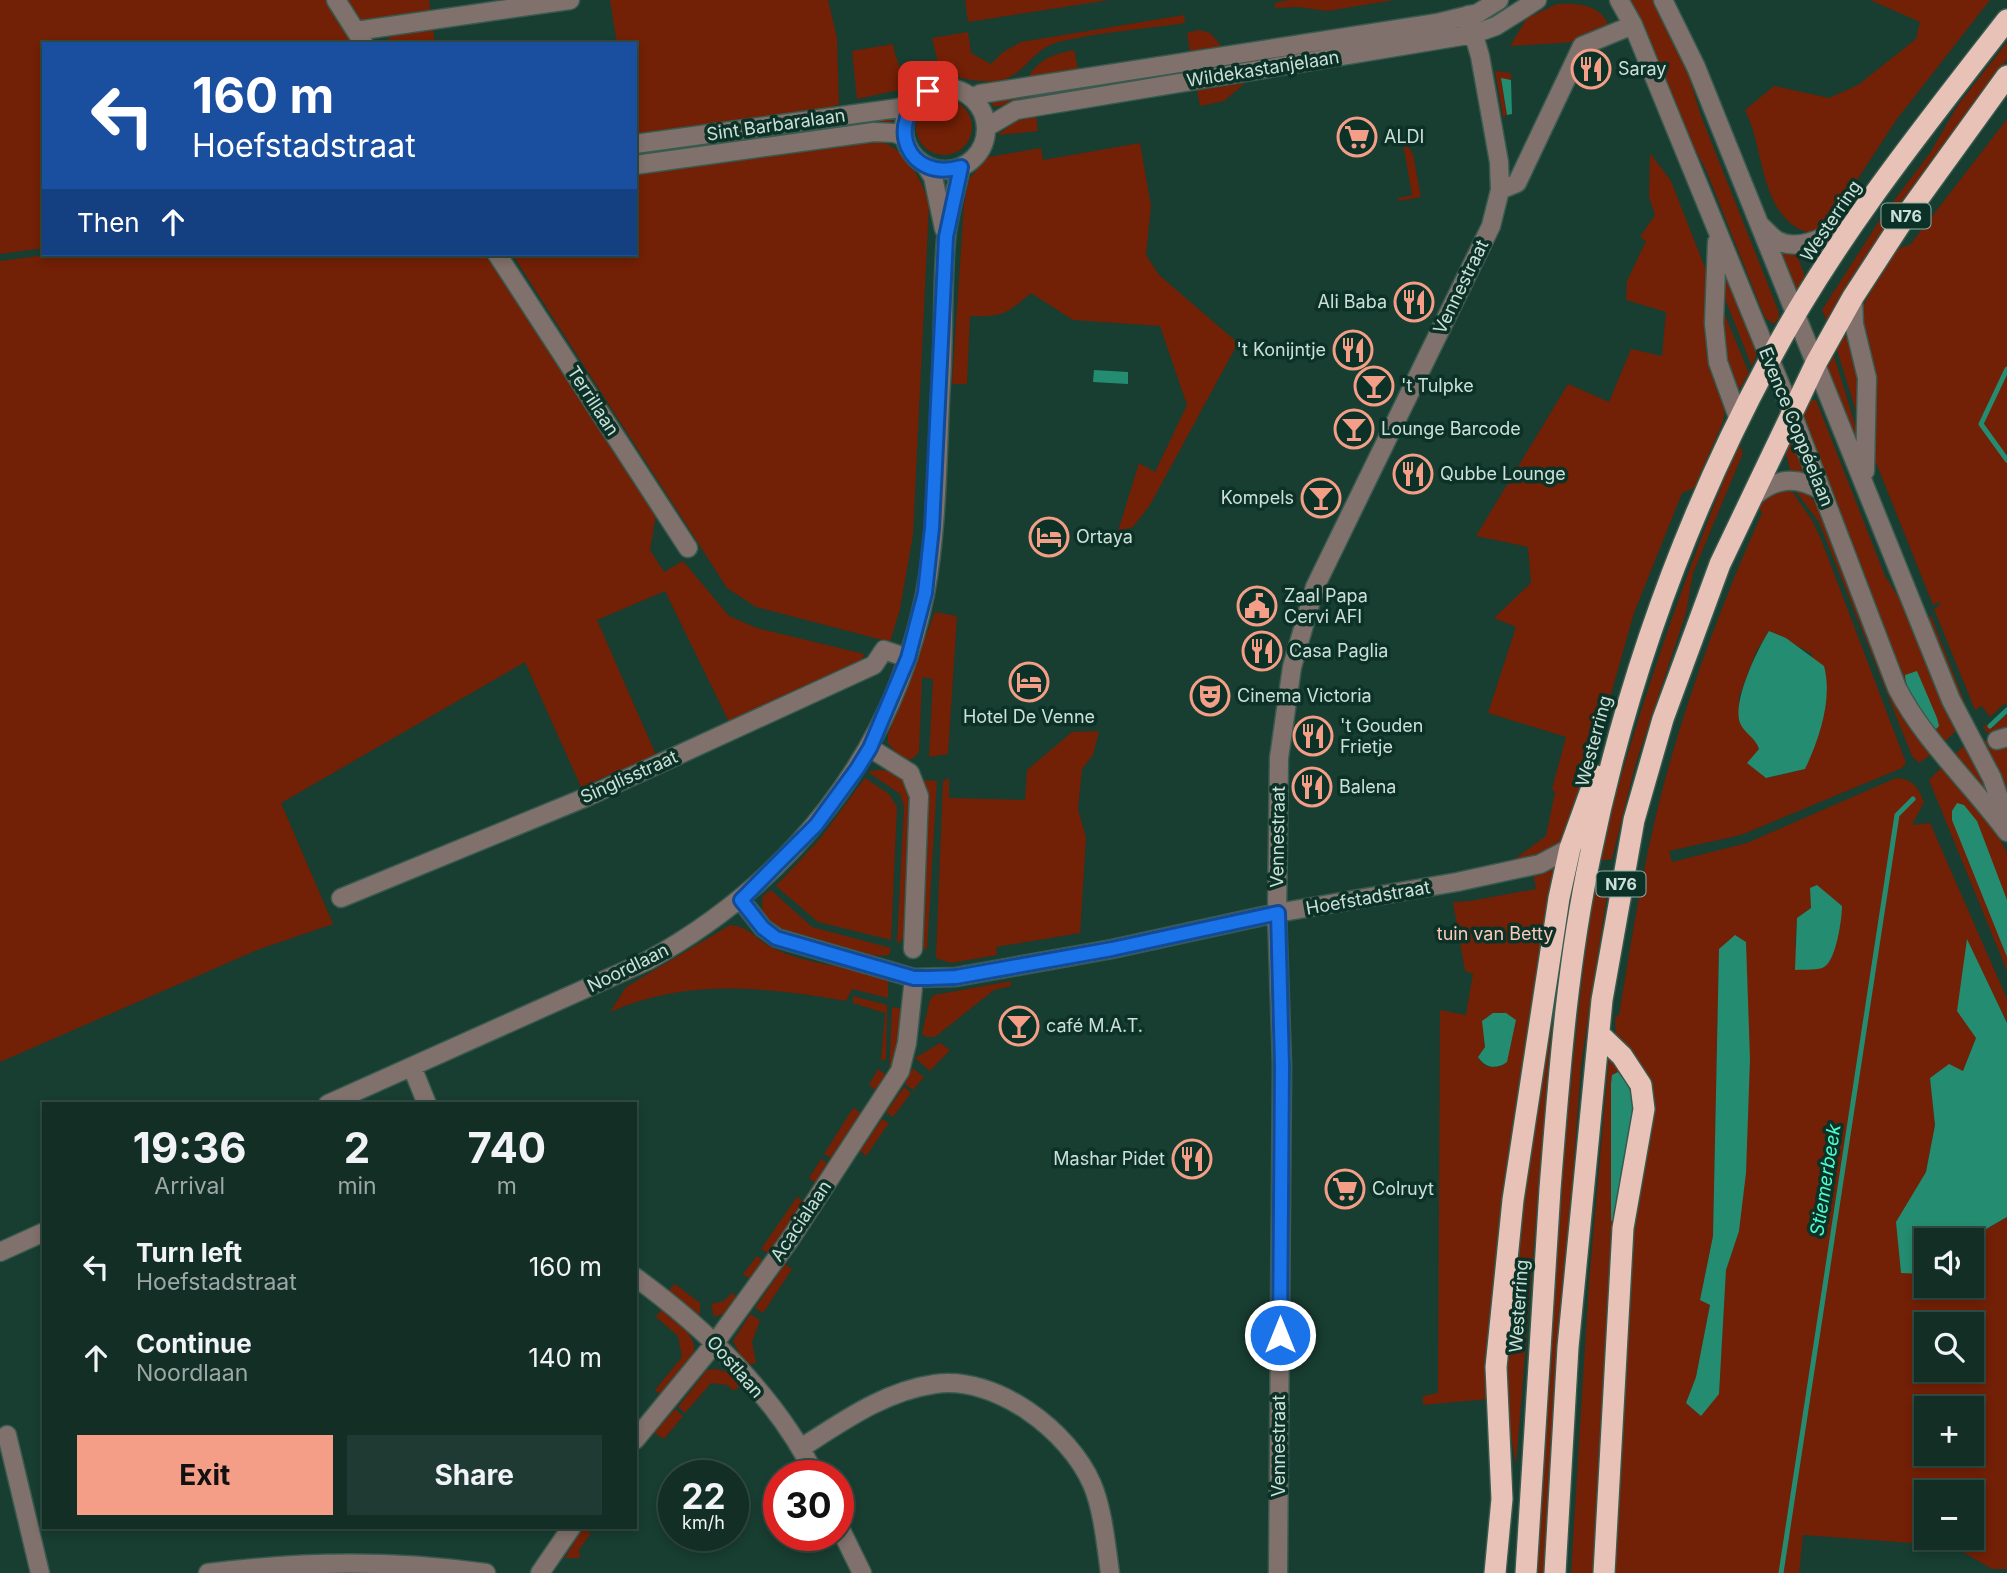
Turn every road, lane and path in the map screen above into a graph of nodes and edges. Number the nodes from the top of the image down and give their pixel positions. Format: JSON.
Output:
{"nodes":[{"id":1,"x":337,"y":0,"type":"edge"},
{"id":2,"x":570,"y":0,"type":"edge"},
{"id":3,"x":1499,"y":0,"type":"edge"},
{"id":4,"x":1537,"y":0,"type":"edge"},
{"id":5,"x":1619,"y":0,"type":"edge"},
{"id":6,"x":1663,"y":0,"type":"edge"},
{"id":7,"x":1468,"y":15,"type":"junction"},
{"id":8,"x":2007,"y":20,"type":"edge"},
{"id":9,"x":1633,"y":25,"type":"junction"},
{"id":10,"x":393,"y":27,"type":"junction"},
{"id":11,"x":1474,"y":34,"type":"junction"},
{"id":12,"x":360,"y":37,"type":"edge"},
{"id":13,"x":375,"y":42,"type":"edge"},
{"id":14,"x":2007,"y":76,"type":"edge"},
{"id":15,"x":972,"y":98,"type":"junction"},
{"id":16,"x":914,"y":101,"type":"junction"},
{"id":17,"x":986,"y":127,"type":"junction"},
{"id":18,"x":904,"y":137,"type":"junction"},
{"id":19,"x":637,"y":144,"type":"edge"},
{"id":20,"x":637,"y":165,"type":"edge"},
{"id":21,"x":926,"y":166,"type":"junction"},
{"id":22,"x":961,"y":167,"type":"junction"},
{"id":23,"x":1500,"y":190,"type":"junction"},
{"id":24,"x":1856,"y":222,"type":"junction"},
{"id":25,"x":1760,"y":225,"type":"junction"},
{"id":26,"x":1718,"y":235,"type":"junction"},
{"id":27,"x":946,"y":237,"type":"junction"},
{"id":28,"x":498,"y":256,"type":"edge"},
{"id":29,"x":1853,"y":297,"type":"junction"},
{"id":30,"x":1796,"y":314,"type":"junction"},
{"id":31,"x":1770,"y":359,"type":"junction"},
{"id":32,"x":1816,"y":363,"type":"junction"},
{"id":33,"x":1792,"y":414,"type":"junction"},
{"id":34,"x":1739,"y":420,"type":"junction"},
{"id":35,"x":1866,"y":485,"type":"junction"},
{"id":36,"x":1822,"y":491,"type":"junction"},
{"id":37,"x":1750,"y":501,"type":"junction"},
{"id":38,"x":688,"y":548,"type":"dead end"},
{"id":39,"x":908,"y":658,"type":"junction"},
{"id":40,"x":1621,"y":724,"type":"junction"},
{"id":41,"x":870,"y":748,"type":"junction"},
{"id":42,"x":2007,"y":821,"type":"edge"},
{"id":43,"x":2007,"y":832,"type":"edge"},
{"id":44,"x":1570,"y":848,"type":"junction"},
{"id":45,"x":341,"y":898,"type":"dead end"},
{"id":46,"x":741,"y":900,"type":"junction"},
{"id":47,"x":1278,"y":913,"type":"junction"},
{"id":48,"x":913,"y":949,"type":"dead end"},
{"id":49,"x":914,"y":978,"type":"junction"},
{"id":50,"x":1599,"y":1034,"type":"junction"},
{"id":51,"x":412,"y":1067,"type":"junction"},
{"id":52,"x":333,"y":1102,"type":"edge"},
{"id":53,"x":426,"y":1102,"type":"edge"},
{"id":54,"x":42,"y":1233,"type":"edge"},
{"id":55,"x":0,"y":1252,"type":"edge"},
{"id":56,"x":637,"y":1279,"type":"edge"},
{"id":57,"x":715,"y":1343,"type":"junction"},
{"id":58,"x":7,"y":1435,"type":"dead end"},
{"id":59,"x":637,"y":1438,"type":"edge"},
{"id":60,"x":802,"y":1448,"type":"junction"},
{"id":61,"x":808,"y":1460,"type":"edge"},
{"id":62,"x":570,"y":1529,"type":"edge"},
{"id":63,"x":851,"y":1551,"type":"edge"},
{"id":64,"x":40,"y":1573,"type":"edge"},
{"id":65,"x":208,"y":1573,"type":"edge"},
{"id":66,"x":486,"y":1573,"type":"edge"},
{"id":67,"x":540,"y":1573,"type":"edge"},
{"id":68,"x":862,"y":1573,"type":"edge"},
{"id":69,"x":1110,"y":1573,"type":"edge"},
{"id":70,"x":1278,"y":1573,"type":"edge"},
{"id":71,"x":1495,"y":1573,"type":"edge"},
{"id":72,"x":1526,"y":1573,"type":"edge"},
{"id":73,"x":1555,"y":1573,"type":"edge"},
{"id":74,"x":1604,"y":1573,"type":"edge"}],
"edges":[{"from":1,"to":12,"type":"street"},
{"from":2,"to":10,"type":"street"},
{"from":3,"to":7,"type":"street","name":"Wildekastanjelaan"},
{"from":4,"to":11,"type":"street","name":"Wildekastanjelaan"},
{"from":5,"to":9,"type":"street","name":"Evence Coppéelaan"},
{"from":6,"to":25,"type":"street"},
{"from":7,"to":11,"type":"street","name":"Vennestraat"},
{"from":7,"to":15,"type":"street","name":"Wildekastanjelaan"},
{"from":8,"to":24,"type":"highway","name":"Westerring","number":"N76"},
{"from":9,"to":23,"type":"street"},
{"from":9,"to":26,"type":"street","name":"Evence Coppéelaan"},
{"from":10,"to":12,"type":"street"},
{"from":10,"to":13,"type":"street"},
{"from":11,"to":17,"type":"street","name":"Wildekastanjelaan"},
{"from":11,"to":23,"type":"street","name":"Vennestraat"},
{"from":14,"to":29,"type":"highway","number":"N76"},
{"from":15,"to":16,"type":"street","name":"Wildekastanjelaan"},
{"from":15,"to":17,"type":"street"},
{"from":16,"to":18,"type":"street"},
{"from":16,"to":19,"type":"street","name":"Sint Barbaralaan"},
{"from":17,"to":22,"type":"street"},
{"from":18,"to":20,"type":"street","name":"Sint Barbaralaan"},
{"from":18,"to":21,"type":"street"},
{"from":21,"to":22,"type":"street"},
{"from":21,"to":27,"type":"street"},
{"from":22,"to":27,"type":"street"},
{"from":23,"to":47,"type":"street","name":"Vennestraat"},
{"from":24,"to":25,"type":"street"},
{"from":24,"to":30,"type":"highway","name":"Westerring","number":"N76"},
{"from":25,"to":30,"type":"street"},
{"from":26,"to":31,"type":"street","name":"Evence Coppéelaan"},
{"from":26,"to":34,"type":"street"},
{"from":27,"to":39,"type":"street"},
{"from":28,"to":38,"type":"street","name":"Terrillaan"},
{"from":29,"to":32,"type":"highway","number":"N76"},
{"from":29,"to":35,"type":"street"},
{"from":30,"to":31,"type":"highway","name":"Westerring","number":"N76"},
{"from":30,"to":32,"type":"street"},
{"from":31,"to":33,"type":"street","name":"Evence Coppéelaan"},
{"from":31,"to":34,"type":"highway","name":"Westerring","number":"N76"},
{"from":32,"to":33,"type":"highway","number":"N76"},
{"from":32,"to":35,"type":"street"},
{"from":33,"to":36,"type":"street","name":"Evence Coppéelaan"},
{"from":33,"to":37,"type":"highway","number":"N76"},
{"from":34,"to":40,"type":"highway","name":"Westerring","number":"N76"},
{"from":35,"to":42,"type":"street"},
{"from":36,"to":37,"type":"street"},
{"from":36,"to":43,"type":"street","name":"Evence Coppéelaan"},
{"from":37,"to":50,"type":"highway","number":"N76"},
{"from":39,"to":41,"type":"street"},
{"from":39,"to":45,"type":"street","name":"Singlisstraat"},
{"from":40,"to":44,"type":"highway"},
{"from":40,"to":72,"type":"highway","name":"Westerring","number":"N76"},
{"from":41,"to":46,"type":"street"},
{"from":41,"to":48,"type":"street"},
{"from":44,"to":47,"type":"street","name":"Hoefstadstraat"},
{"from":44,"to":71,"type":"highway"},
{"from":46,"to":49,"type":"street"},
{"from":46,"to":51,"type":"street","name":"Noordlaan"},
{"from":47,"to":49,"type":"street","name":"Hoefstadstraat"},
{"from":47,"to":70,"type":"street","name":"Vennestraat"},
{"from":49,"to":57,"type":"street","name":"Acacialaan"},
{"from":50,"to":73,"type":"highway","number":"N76"},
{"from":50,"to":74,"type":"highway"},
{"from":51,"to":52,"type":"street","name":"Noordlaan"},
{"from":51,"to":53,"type":"street"},
{"from":54,"to":55,"type":"street"},
{"from":56,"to":57,"type":"street","name":"Oostlaan"},
{"from":57,"to":59,"type":"street","name":"Acacialaan"},
{"from":57,"to":60,"type":"street","name":"Oostlaan"},
{"from":58,"to":64,"type":"street"},
{"from":60,"to":61,"type":"street","name":"Oostlaan"},
{"from":60,"to":69,"type":"street"},
{"from":62,"to":67,"type":"street"},
{"from":63,"to":68,"type":"street"},
{"from":65,"to":66,"type":"street"}]}
